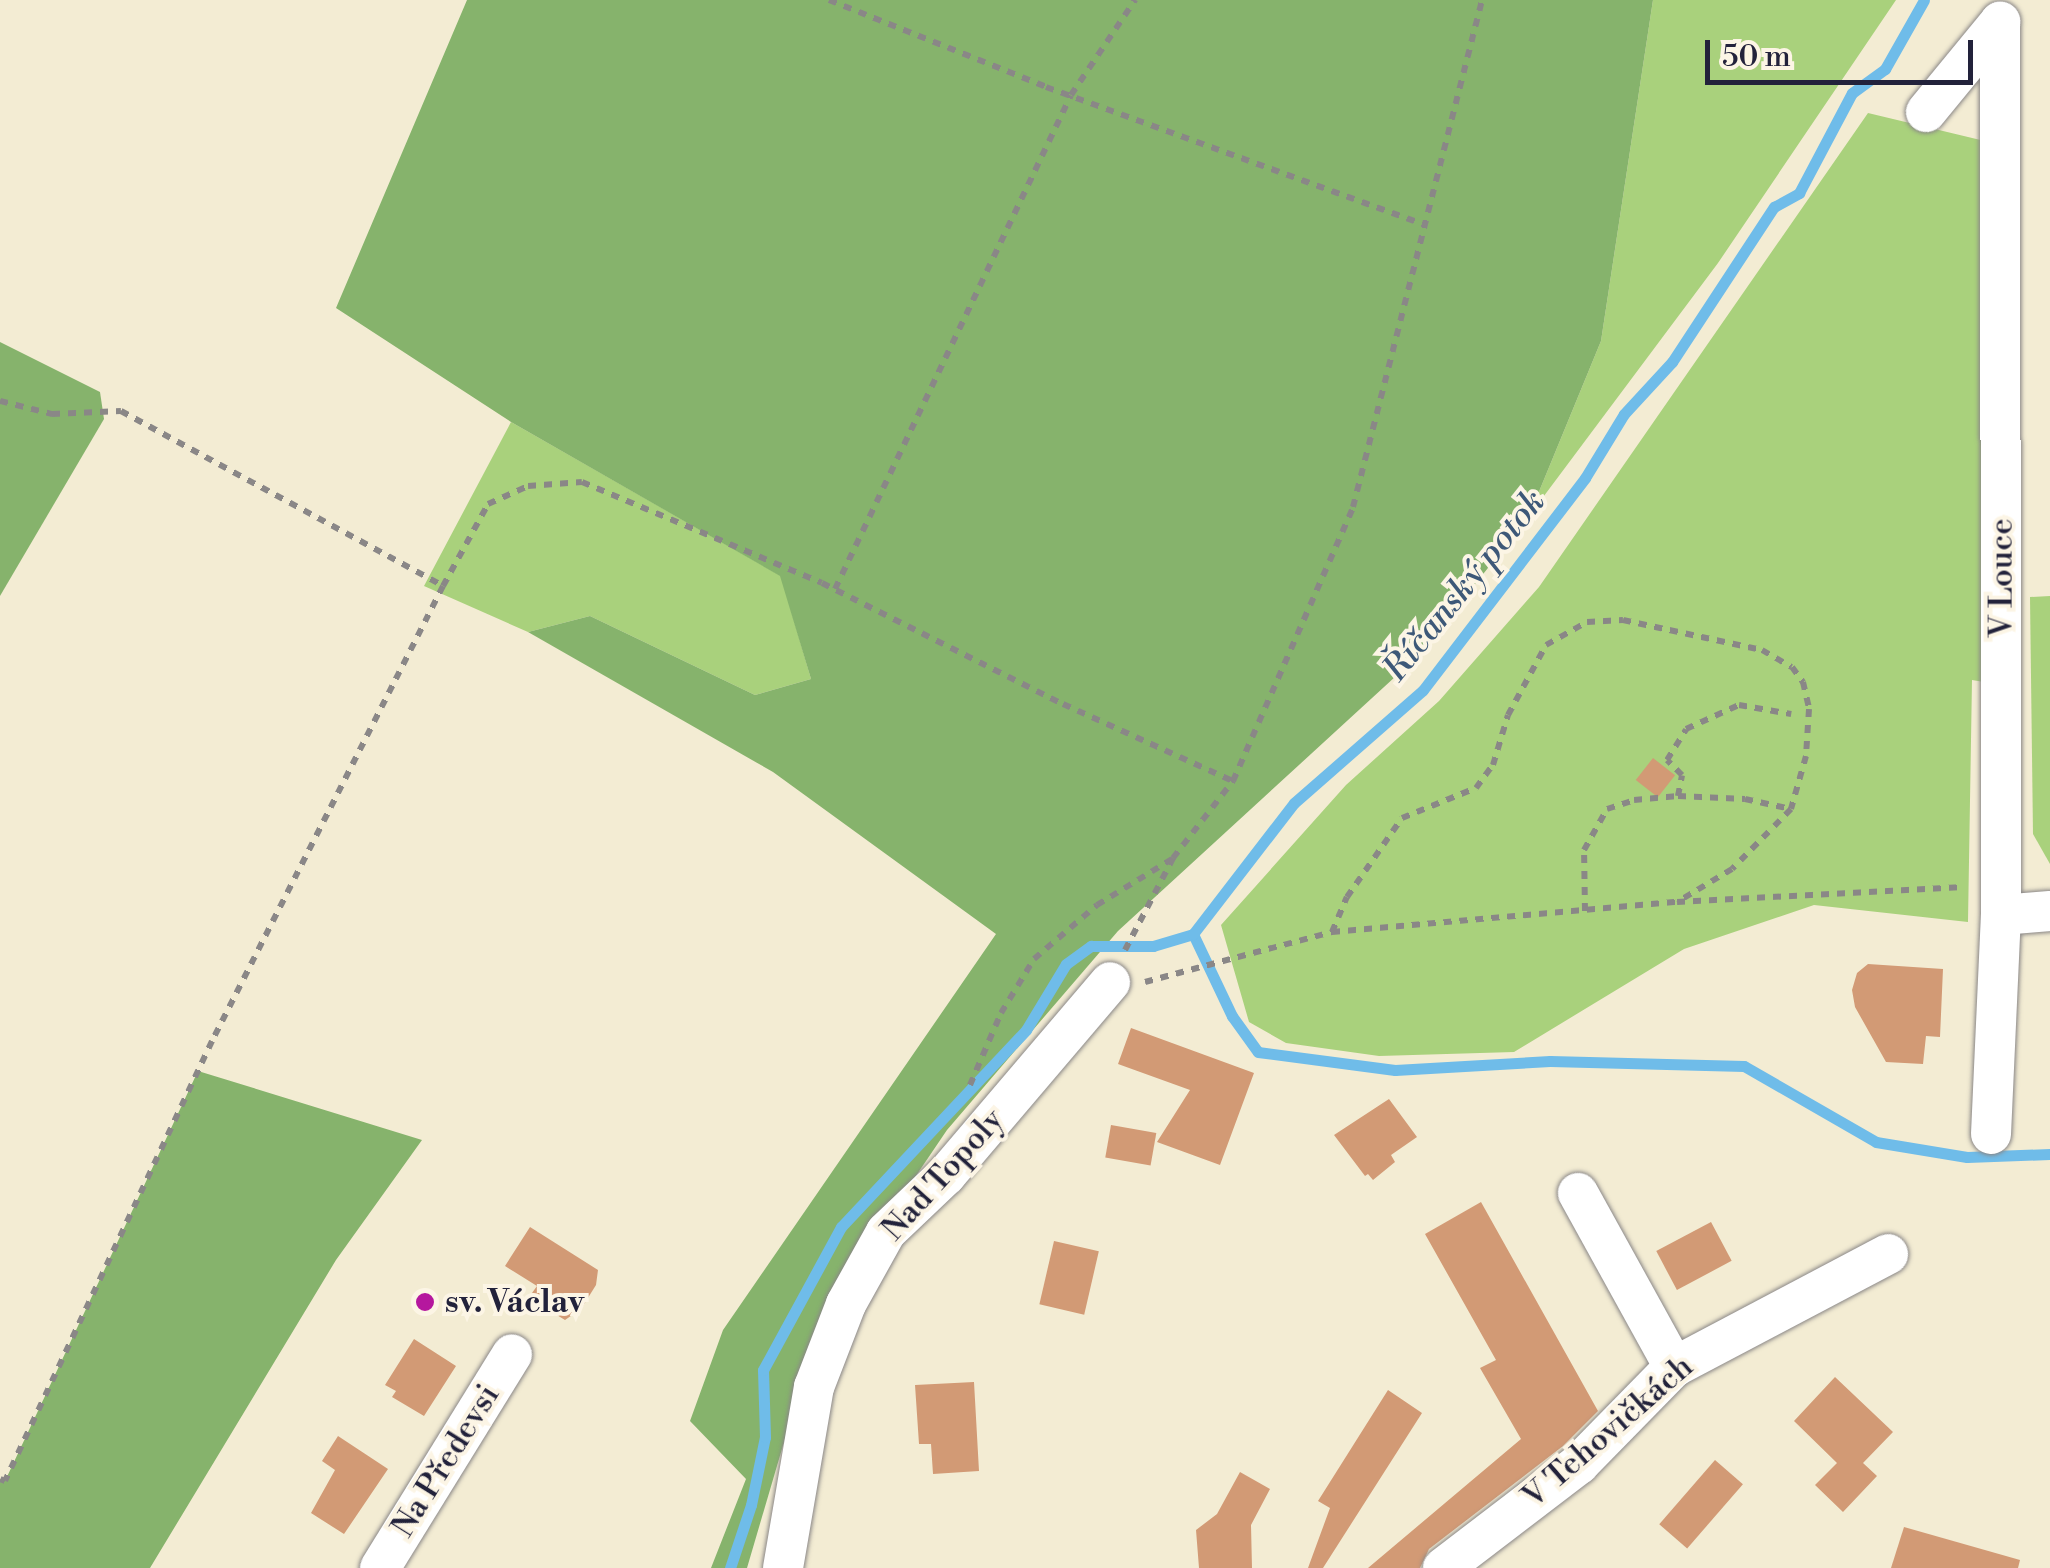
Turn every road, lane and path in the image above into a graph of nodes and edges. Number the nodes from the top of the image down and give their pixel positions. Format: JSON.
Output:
{"nodes":[{"id":1,"x":828,"y":0,"type":"edge"},
{"id":2,"x":1135,"y":0,"type":"edge"},
{"id":3,"x":1482,"y":0,"type":"edge"},
{"id":4,"x":1071,"y":96,"type":"junction"},
{"id":5,"x":1926,"y":112,"type":"dead end"},
{"id":6,"x":1426,"y":225,"type":"junction"},
{"id":7,"x":0,"y":401,"type":"edge"},
{"id":8,"x":444,"y":586,"type":"junction"},
{"id":9,"x":835,"y":590,"type":"junction"},
{"id":10,"x":1791,"y":714,"type":"dead end"},
{"id":11,"x":1233,"y":781,"type":"junction"},
{"id":12,"x":1678,"y":796,"type":"junction"},
{"id":13,"x":1792,"y":809,"type":"junction"},
{"id":14,"x":1173,"y":858,"type":"junction"},
{"id":15,"x":2001,"y":901,"type":"junction"},
{"id":16,"x":1677,"y":902,"type":"junction"},
{"id":17,"x":1585,"y":911,"type":"junction"},
{"id":18,"x":2050,"y":911,"type":"edge"},
{"id":19,"x":1332,"y":932,"type":"junction"},
{"id":20,"x":1113,"y":973,"type":"junction"},
{"id":21,"x":978,"y":1068,"type":"dead end"},
{"id":22,"x":1990,"y":1134,"type":"dead end"},
{"id":23,"x":1578,"y":1193,"type":"dead end"},
{"id":24,"x":1888,"y":1254,"type":"dead end"},
{"id":25,"x":512,"y":1354,"type":"dead end"},
{"id":26,"x":1674,"y":1368,"type":"junction"},
{"id":27,"x":0,"y":1479,"type":"edge"},
{"id":28,"x":380,"y":1568,"type":"edge"},
{"id":29,"x":784,"y":1568,"type":"edge"},
{"id":30,"x":1444,"y":1568,"type":"edge"}],
"edges":[{"from":1,"to":4,"type":"path"},
{"from":2,"to":4,"type":"path"},
{"from":3,"to":6,"type":"path"},
{"from":4,"to":6,"type":"path"},
{"from":4,"to":9,"type":"path"},
{"from":5,"to":15,"type":"street","name":"V Louce"},
{"from":6,"to":11,"type":"path"},
{"from":7,"to":8,"type":"path"},
{"from":8,"to":9,"type":"path"},
{"from":8,"to":27,"type":"path"},
{"from":9,"to":11,"type":"path"},
{"from":10,"to":12,"type":"path"},
{"from":11,"to":14,"type":"path"},
{"from":12,"to":13,"type":"path"},
{"from":12,"to":17,"type":"path"},
{"from":13,"to":16,"type":"path"},
{"from":13,"to":19,"type":"path"},
{"from":14,"to":20,"type":"path"},
{"from":14,"to":21,"type":"path"},
{"from":15,"to":16,"type":"path"},
{"from":15,"to":18,"type":"street"},
{"from":15,"to":22,"type":"street","name":"V Louce"},
{"from":16,"to":17,"type":"path"},
{"from":17,"to":19,"type":"path"},
{"from":19,"to":20,"type":"path"},
{"from":20,"to":29,"type":"street","name":"Nad Topoly"},
{"from":23,"to":26,"type":"street"},
{"from":24,"to":26,"type":"street","name":"V Tehovičkách"},
{"from":25,"to":28,"type":"street","name":"Na Předevsi"},
{"from":26,"to":30,"type":"street","name":"V Tehovičkách"}]}
